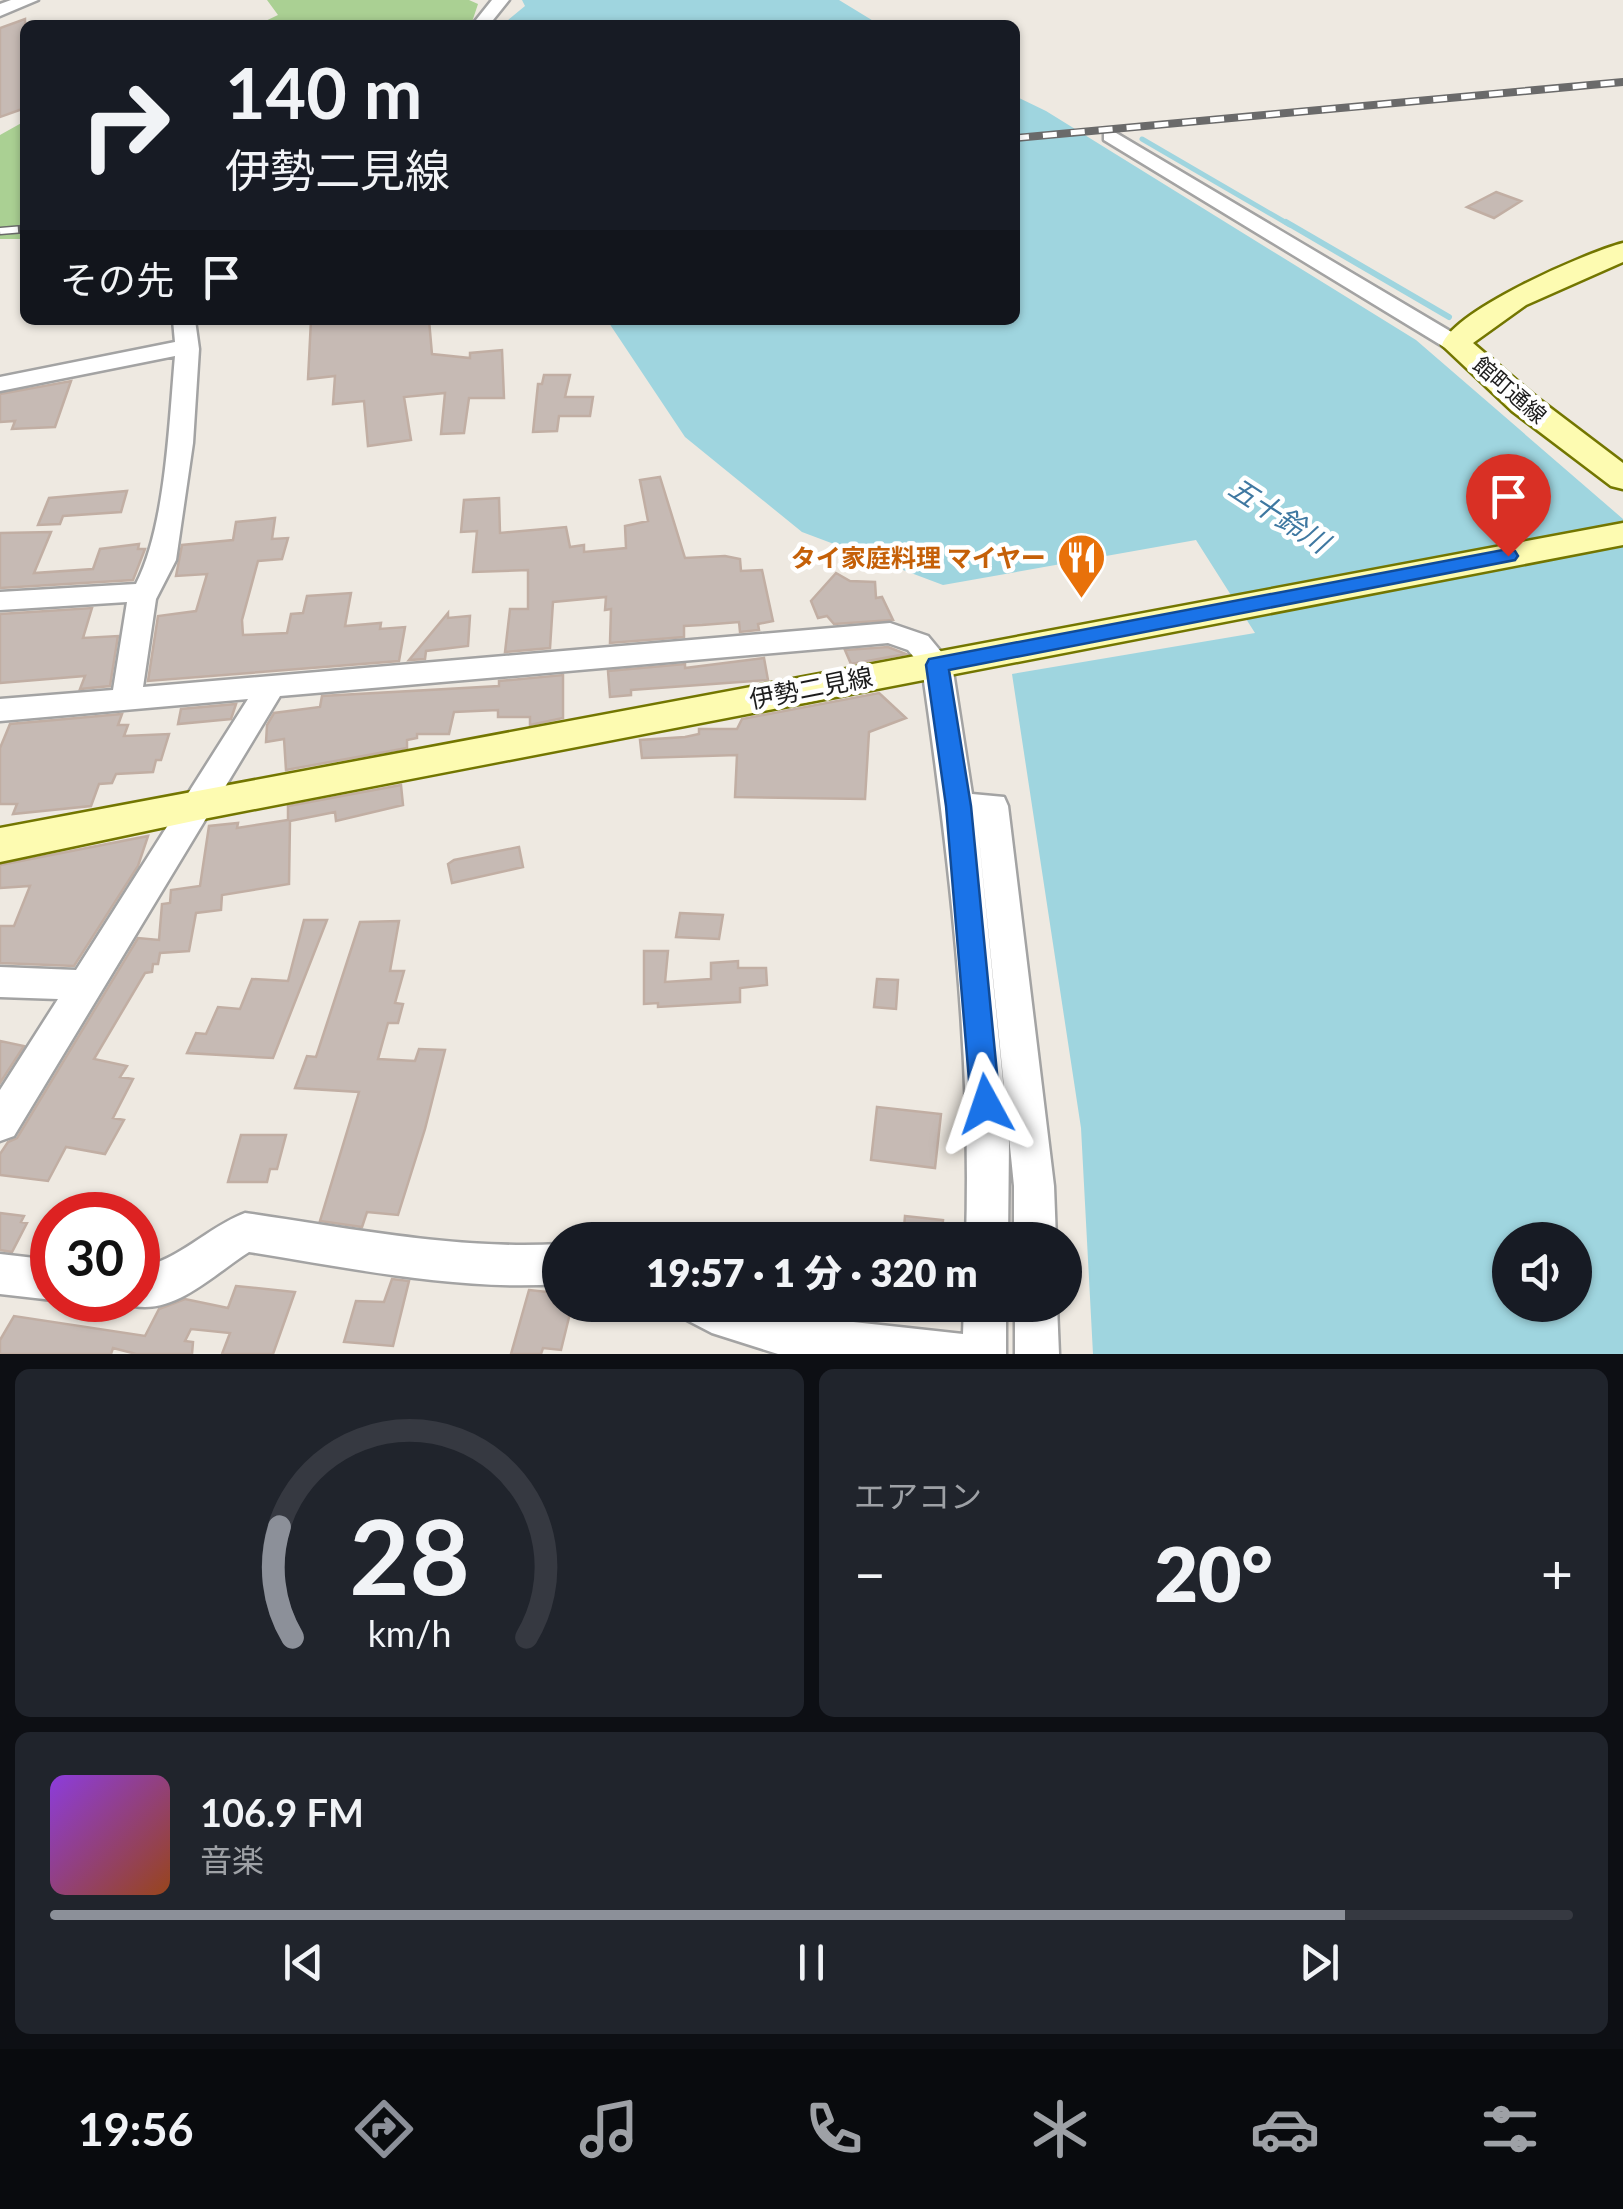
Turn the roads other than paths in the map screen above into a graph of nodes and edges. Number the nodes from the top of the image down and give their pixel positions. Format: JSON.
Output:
{"nodes":[{"id":1,"x":28,"y":0,"type":"edge"},
{"id":2,"x":502,"y":0,"type":"edge"},
{"id":3,"x":0,"y":10,"type":"edge"},
{"id":4,"x":484,"y":20,"type":"edge"},
{"id":5,"x":1111,"y":136,"type":"dead end"},
{"id":6,"x":1623,"y":252,"type":"edge"},
{"id":7,"x":185,"y":325,"type":"edge"},
{"id":8,"x":1457,"y":344,"type":"junction"},
{"id":9,"x":187,"y":347,"type":"junction"},
{"id":10,"x":0,"y":384,"type":"edge"},
{"id":11,"x":1623,"y":478,"type":"edge"},
{"id":12,"x":1623,"y":534,"type":"edge"},
{"id":13,"x":146,"y":592,"type":"junction"},
{"id":14,"x":0,"y":601,"type":"edge"},
{"id":15,"x":937,"y":665,"type":"junction"},
{"id":16,"x":272,"y":685,"type":"junction"},
{"id":17,"x":126,"y":700,"type":"junction"},
{"id":18,"x":0,"y":710,"type":"edge"},
{"id":19,"x":198,"y":804,"type":"junction"},
{"id":20,"x":975,"y":806,"type":"junction"},
{"id":21,"x":0,"y":845,"type":"edge"},
{"id":22,"x":0,"y":982,"type":"edge"},
{"id":23,"x":86,"y":986,"type":"junction"},
{"id":24,"x":0,"y":1124,"type":"edge"},
{"id":25,"x":987,"y":1222,"type":"edge"},
{"id":26,"x":1035,"y":1222,"type":"edge"},
{"id":27,"x":542,"y":1265,"type":"edge"},
{"id":28,"x":0,"y":1274,"type":"edge"},
{"id":29,"x":30,"y":1277,"type":"edge"},
{"id":30,"x":160,"y":1286,"type":"edge"},
{"id":31,"x":738,"y":1322,"type":"edge"},
{"id":32,"x":985,"y":1322,"type":"edge"},
{"id":33,"x":1036,"y":1322,"type":"edge"},
{"id":34,"x":959,"y":1354,"type":"edge"},
{"id":35,"x":984,"y":1354,"type":"edge"},
{"id":36,"x":1037,"y":1354,"type":"edge"}],
"edges":[{"from":1,"to":3,"type":"street"},
{"from":2,"to":4,"type":"street"},
{"from":5,"to":8,"type":"street"},
{"from":6,"to":8,"type":"main road","name":"館町通線"},
{"from":7,"to":9,"type":"street"},
{"from":8,"to":11,"type":"main road","name":"館町通線"},
{"from":9,"to":10,"type":"street"},
{"from":9,"to":13,"type":"street"},
{"from":12,"to":15,"type":"main road","name":"伊勢二見線"},
{"from":13,"to":14,"type":"street"},
{"from":13,"to":17,"type":"street"},
{"from":15,"to":16,"type":"street"},
{"from":15,"to":19,"type":"main road","name":"伊勢二見線"},
{"from":15,"to":20,"type":"street"},
{"from":16,"to":17,"type":"street"},
{"from":16,"to":19,"type":"street"},
{"from":17,"to":18,"type":"street"},
{"from":19,"to":21,"type":"main road","name":"伊勢二見線"},
{"from":19,"to":23,"type":"street"},
{"from":20,"to":25,"type":"street"},
{"from":20,"to":26,"type":"street"},
{"from":22,"to":23,"type":"street"},
{"from":23,"to":24,"type":"street"},
{"from":27,"to":30,"type":"street"},
{"from":28,"to":29,"type":"street"},
{"from":31,"to":34,"type":"street"},
{"from":32,"to":35,"type":"street"},
{"from":33,"to":36,"type":"street"}]}
